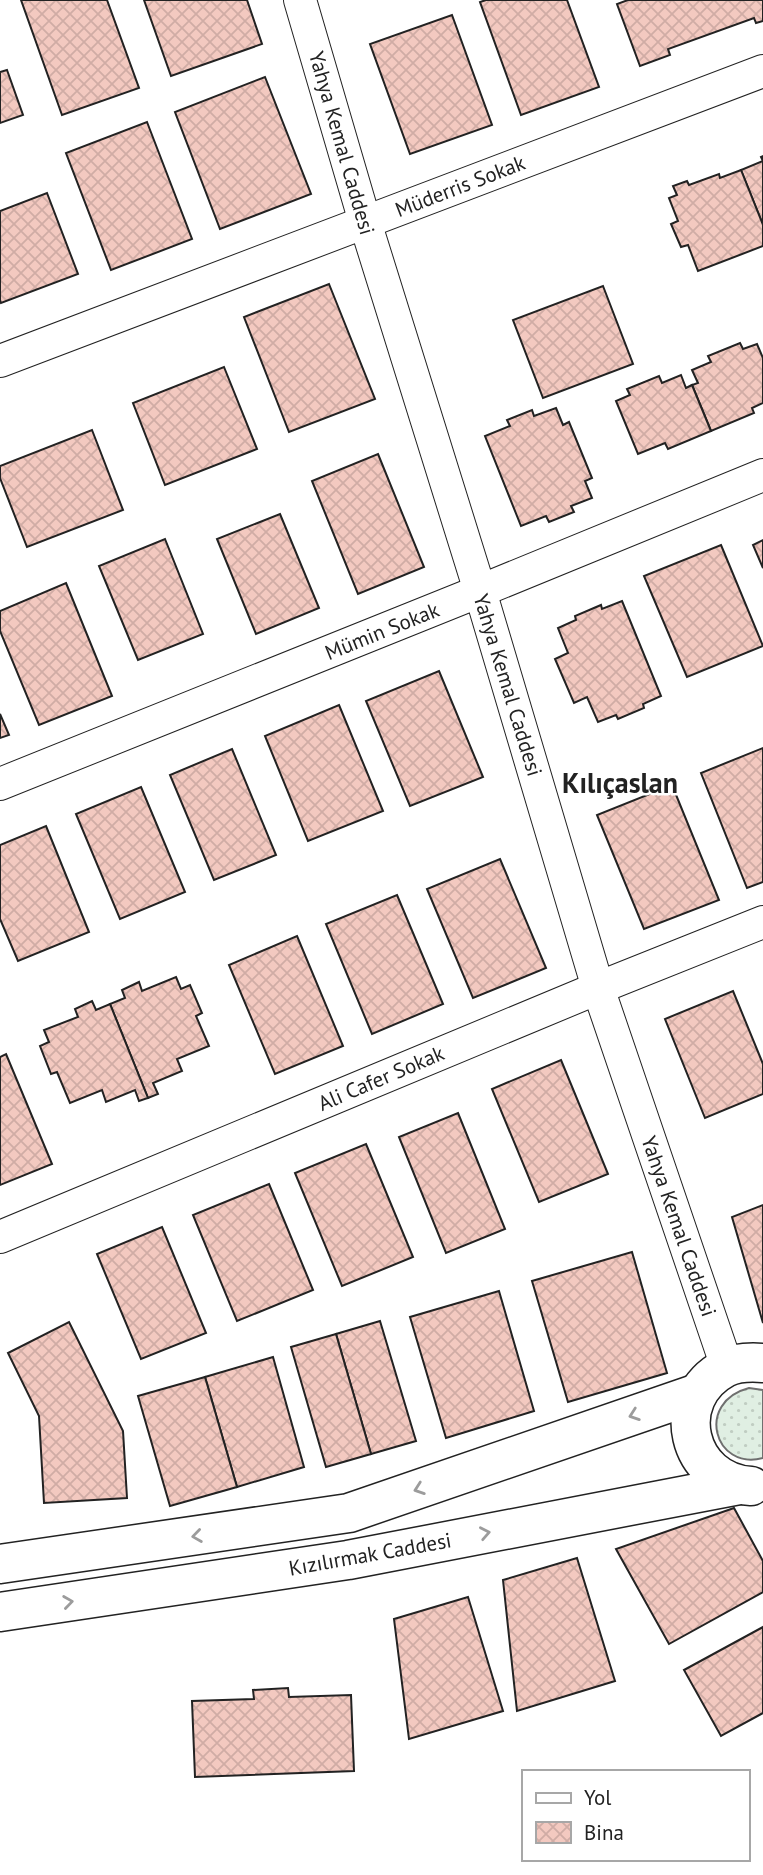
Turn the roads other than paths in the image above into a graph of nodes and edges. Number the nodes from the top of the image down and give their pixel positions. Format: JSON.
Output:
{"nodes":[{"id":1,"x":300,"y":0,"type":"edge"},
{"id":2,"x":763,"y":71,"type":"edge"},
{"id":3,"x":365,"y":222,"type":"junction"},
{"id":4,"x":0,"y":361,"type":"edge"},
{"id":5,"x":763,"y":475,"type":"edge"},
{"id":6,"x":480,"y":591,"type":"junction"},
{"id":7,"x":0,"y":784,"type":"edge"},
{"id":8,"x":763,"y":922,"type":"edge"},
{"id":9,"x":598,"y":988,"type":"junction"},
{"id":10,"x":0,"y":1237,"type":"edge"},
{"id":11,"x":745,"y":1365,"type":"edge"},
{"id":12,"x":698,"y":1392,"type":"junction"},
{"id":13,"x":751,"y":1485,"type":"edge"},
{"id":14,"x":0,"y":1564,"type":"edge"},
{"id":15,"x":0,"y":1612,"type":"edge"}],
"edges":[{"from":1,"to":3,"type":"street","name":"Yahya Kemal Caddesi"},
{"from":2,"to":3,"type":"street","name":"Müderris Sokak"},
{"from":3,"to":4,"type":"street","name":"Müderris Sokak"},
{"from":3,"to":6,"type":"street","name":"Yahya Kemal Caddesi"},
{"from":5,"to":6,"type":"street","name":"Mümin Sokak"},
{"from":6,"to":7,"type":"street","name":"Mümin Sokak"},
{"from":6,"to":9,"type":"street","name":"Yahya Kemal Caddesi"},
{"from":8,"to":9,"type":"street","name":"Ali Cafer Sokak"},
{"from":9,"to":10,"type":"street","name":"Ali Cafer Sokak"},
{"from":9,"to":11,"type":"street","name":"Yahya Kemal Caddesi"},
{"from":11,"to":12,"type":"main road"},
{"from":12,"to":13,"type":"main road"},
{"from":12,"to":14,"type":"main road","name":"Kızılırmak Caddesi","one_way":true},
{"from":15,"to":13,"type":"main road","name":"Kızılırmak Caddesi","one_way":true}]}
